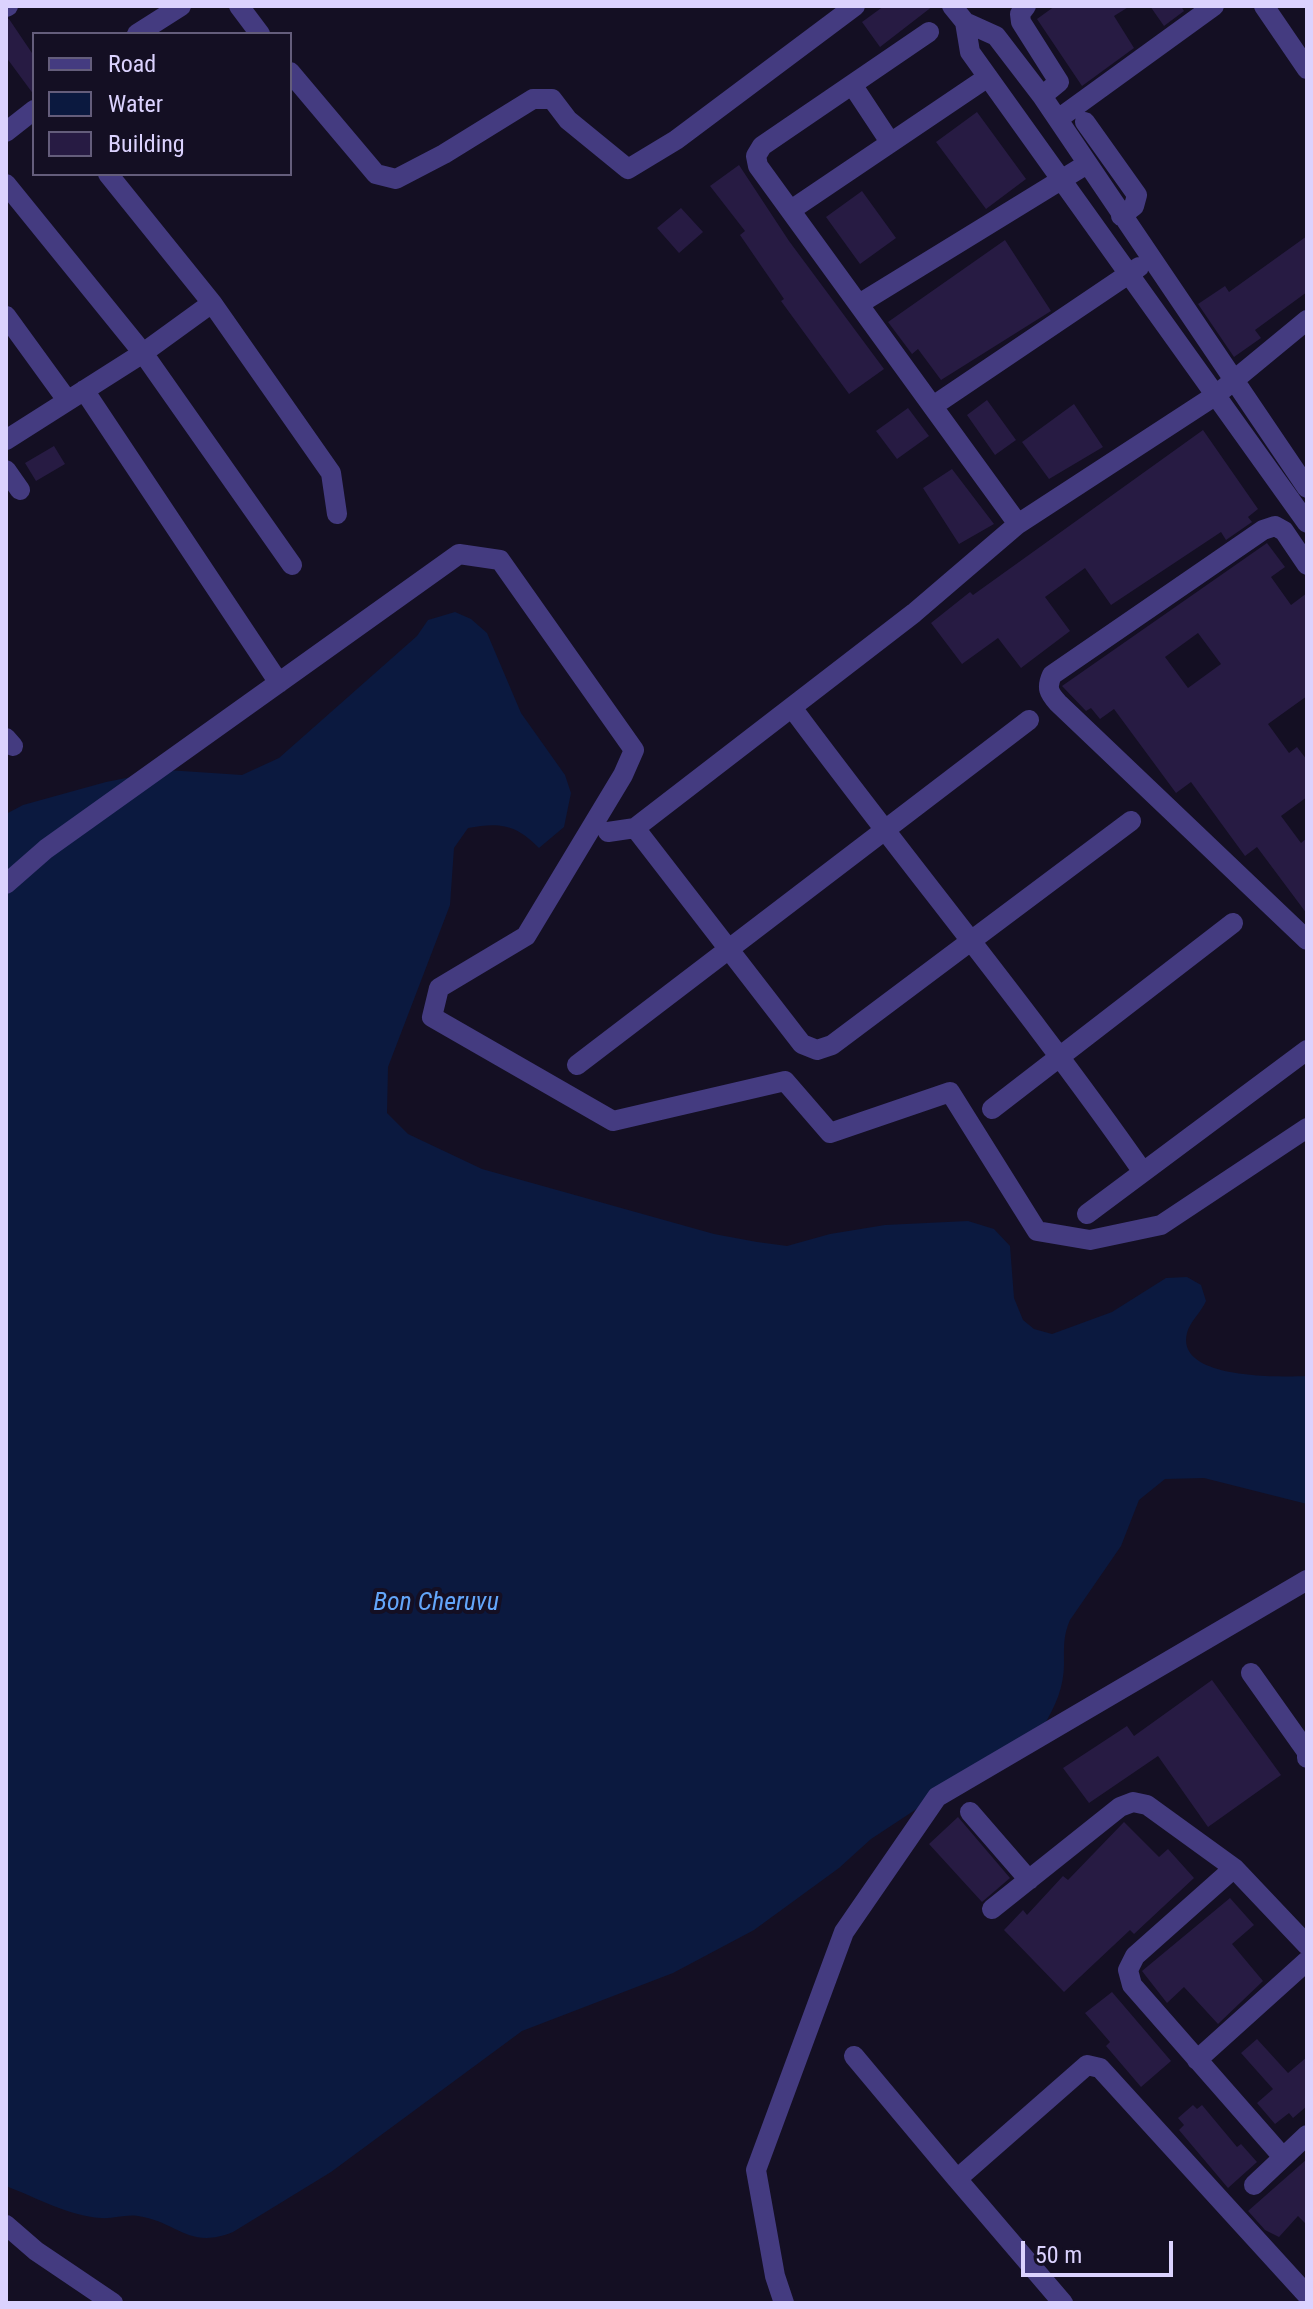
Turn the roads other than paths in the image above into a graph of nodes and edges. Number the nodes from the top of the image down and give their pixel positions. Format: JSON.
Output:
{"nodes":[{"id":1,"x":181,"y":6,"type":"edge"},
{"id":2,"x":239,"y":6,"type":"edge"},
{"id":3,"x":855,"y":6,"type":"edge"},
{"id":4,"x":1026,"y":6,"type":"edge"},
{"id":5,"x":1214,"y":6,"type":"edge"},
{"id":6,"x":1264,"y":6,"type":"edge"},
{"id":7,"x":958,"y":14,"type":"edge"},
{"id":8,"x":140,"y":32,"type":"edge"},
{"id":9,"x":258,"y":32,"type":"edge"},
{"id":10,"x":929,"y":32,"type":"dead end"},
{"id":11,"x":1307,"y":69,"type":"edge"},
{"id":12,"x":292,"y":74,"type":"edge"},
{"id":13,"x":988,"y":77,"type":"junction"},
{"id":14,"x":853,"y":86,"type":"junction"},
{"id":15,"x":1042,"y":96,"type":"junction"},
{"id":16,"x":32,"y":112,"type":"edge"},
{"id":17,"x":1058,"y":119,"type":"junction"},
{"id":18,"x":1085,"y":122,"type":"dead end"},
{"id":19,"x":6,"y":132,"type":"edge"},
{"id":20,"x":890,"y":142,"type":"junction"},
{"id":21,"x":1087,"y":164,"type":"junction"},
{"id":22,"x":110,"y":176,"type":"edge"},
{"id":23,"x":1062,"y":181,"type":"junction"},
{"id":24,"x":6,"y":184,"type":"edge"},
{"id":25,"x":791,"y":210,"type":"junction"},
{"id":26,"x":1121,"y":216,"type":"junction"},
{"id":27,"x":1150,"y":259,"type":"junction"},
{"id":28,"x":1129,"y":274,"type":"junction"},
{"id":29,"x":212,"y":303,"type":"junction"},
{"id":30,"x":859,"y":304,"type":"junction"},
{"id":31,"x":6,"y":316,"type":"edge"},
{"id":32,"x":1307,"y":320,"type":"edge"},
{"id":33,"x":143,"y":353,"type":"junction"},
{"id":34,"x":1233,"y":382,"type":"junction"},
{"id":35,"x":75,"y":395,"type":"junction"},
{"id":36,"x":1216,"y":395,"type":"junction"},
{"id":37,"x":933,"y":406,"type":"junction"},
{"id":38,"x":6,"y":440,"type":"edge"},
{"id":39,"x":6,"y":470,"type":"edge"},
{"id":40,"x":1307,"y":488,"type":"edge"},
{"id":41,"x":20,"y":490,"type":"dead end"},
{"id":42,"x":337,"y":514,"type":"dead end"},
{"id":43,"x":1307,"y":523,"type":"edge"},
{"id":44,"x":1018,"y":524,"type":"junction"},
{"id":45,"x":292,"y":565,"type":"dead end"},
{"id":46,"x":1307,"y":565,"type":"edge"},
{"id":47,"x":279,"y":683,"type":"junction"},
{"id":48,"x":793,"y":709,"type":"junction"},
{"id":49,"x":1029,"y":720,"type":"dead end"},
{"id":50,"x":1131,"y":821,"type":"dead end"},
{"id":51,"x":635,"y":828,"type":"junction"},
{"id":52,"x":883,"y":830,"type":"junction"},
{"id":53,"x":608,"y":832,"type":"dead end"},
{"id":54,"x":6,"y":884,"type":"edge"},
{"id":55,"x":1233,"y":923,"type":"dead end"},
{"id":56,"x":1307,"y":940,"type":"edge"},
{"id":57,"x":972,"y":943,"type":"junction"},
{"id":58,"x":727,"y":951,"type":"junction"},
{"id":59,"x":1307,"y":1050,"type":"edge"},
{"id":60,"x":1062,"y":1057,"type":"junction"},
{"id":61,"x":577,"y":1065,"type":"dead end"},
{"id":62,"x":992,"y":1109,"type":"dead end"},
{"id":63,"x":1307,"y":1128,"type":"edge"},
{"id":64,"x":1143,"y":1172,"type":"junction"},
{"id":65,"x":1087,"y":1214,"type":"dead end"},
{"id":66,"x":1307,"y":1580,"type":"edge"},
{"id":67,"x":1251,"y":1673,"type":"dead end"},
{"id":68,"x":1307,"y":1758,"type":"edge"},
{"id":69,"x":970,"y":1812,"type":"dead end"},
{"id":70,"x":1234,"y":1868,"type":"junction"},
{"id":71,"x":1029,"y":1880,"type":"junction"},
{"id":72,"x":992,"y":1909,"type":"dead end"},
{"id":73,"x":1307,"y":1945,"type":"edge"},
{"id":74,"x":1307,"y":1961,"type":"edge"},
{"id":75,"x":854,"y":2056,"type":"dead end"},
{"id":76,"x":1197,"y":2060,"type":"junction"},
{"id":77,"x":1307,"y":2135,"type":"edge"},
{"id":78,"x":1282,"y":2156,"type":"junction"},
{"id":79,"x":957,"y":2179,"type":"junction"},
{"id":80,"x":1254,"y":2185,"type":"dead end"},
{"id":81,"x":6,"y":2225,"type":"edge"},
{"id":82,"x":1307,"y":2295,"type":"edge"},
{"id":83,"x":113,"y":2303,"type":"edge"},
{"id":84,"x":784,"y":2303,"type":"edge"},
{"id":85,"x":1063,"y":2303,"type":"edge"}],
"edges":[{"from":1,"to":8,"type":"street"},
{"from":2,"to":9,"type":"street"},
{"from":3,"to":12,"type":"street"},
{"from":4,"to":15,"type":"street"},
{"from":5,"to":17,"type":"street"},
{"from":6,"to":11,"type":"street"},
{"from":7,"to":13,"type":"street"},
{"from":7,"to":15,"type":"street"},
{"from":10,"to":14,"type":"street"},
{"from":13,"to":20,"type":"street"},
{"from":13,"to":23,"type":"street"},
{"from":14,"to":20,"type":"street"},
{"from":14,"to":25,"type":"street"},
{"from":15,"to":17,"type":"street"},
{"from":16,"to":19,"type":"street"},
{"from":17,"to":21,"type":"street"},
{"from":18,"to":26,"type":"street"},
{"from":20,"to":25,"type":"street"},
{"from":21,"to":23,"type":"street"},
{"from":21,"to":26,"type":"street"},
{"from":22,"to":29,"type":"street"},
{"from":23,"to":28,"type":"street"},
{"from":23,"to":30,"type":"street"},
{"from":24,"to":33,"type":"street"},
{"from":25,"to":30,"type":"street"},
{"from":26,"to":27,"type":"street"},
{"from":27,"to":28,"type":"street"},
{"from":27,"to":34,"type":"street"},
{"from":28,"to":36,"type":"street"},
{"from":28,"to":37,"type":"street"},
{"from":29,"to":33,"type":"street"},
{"from":29,"to":42,"type":"street"},
{"from":30,"to":37,"type":"street"},
{"from":31,"to":35,"type":"street"},
{"from":32,"to":34,"type":"street"},
{"from":33,"to":35,"type":"street"},
{"from":33,"to":45,"type":"street"},
{"from":34,"to":36,"type":"street"},
{"from":34,"to":40,"type":"street"},
{"from":35,"to":38,"type":"street"},
{"from":35,"to":47,"type":"street"},
{"from":36,"to":43,"type":"street"},
{"from":36,"to":44,"type":"street"},
{"from":37,"to":44,"type":"street"},
{"from":39,"to":41,"type":"street"},
{"from":44,"to":48,"type":"street"},
{"from":46,"to":56,"type":"street"},
{"from":47,"to":54,"type":"street"},
{"from":47,"to":63,"type":"street"},
{"from":48,"to":51,"type":"street"},
{"from":48,"to":52,"type":"street"},
{"from":49,"to":52,"type":"street"},
{"from":50,"to":57,"type":"street"},
{"from":51,"to":53,"type":"street"},
{"from":51,"to":58,"type":"street"},
{"from":52,"to":57,"type":"street"},
{"from":52,"to":58,"type":"street"},
{"from":55,"to":60,"type":"street"},
{"from":57,"to":58,"type":"street"},
{"from":57,"to":60,"type":"street"},
{"from":58,"to":61,"type":"street"},
{"from":59,"to":64,"type":"street"},
{"from":60,"to":62,"type":"street"},
{"from":60,"to":64,"type":"street"},
{"from":64,"to":65,"type":"street"},
{"from":66,"to":84,"type":"street"},
{"from":67,"to":68,"type":"street"},
{"from":69,"to":71,"type":"street"},
{"from":70,"to":71,"type":"street"},
{"from":70,"to":73,"type":"street"},
{"from":70,"to":76,"type":"street"},
{"from":71,"to":72,"type":"street"},
{"from":74,"to":76,"type":"street"},
{"from":75,"to":79,"type":"street"},
{"from":76,"to":78,"type":"street"},
{"from":77,"to":78,"type":"street"},
{"from":78,"to":80,"type":"street"},
{"from":79,"to":82,"type":"street"},
{"from":79,"to":85,"type":"street"},
{"from":81,"to":83,"type":"street"}]}
